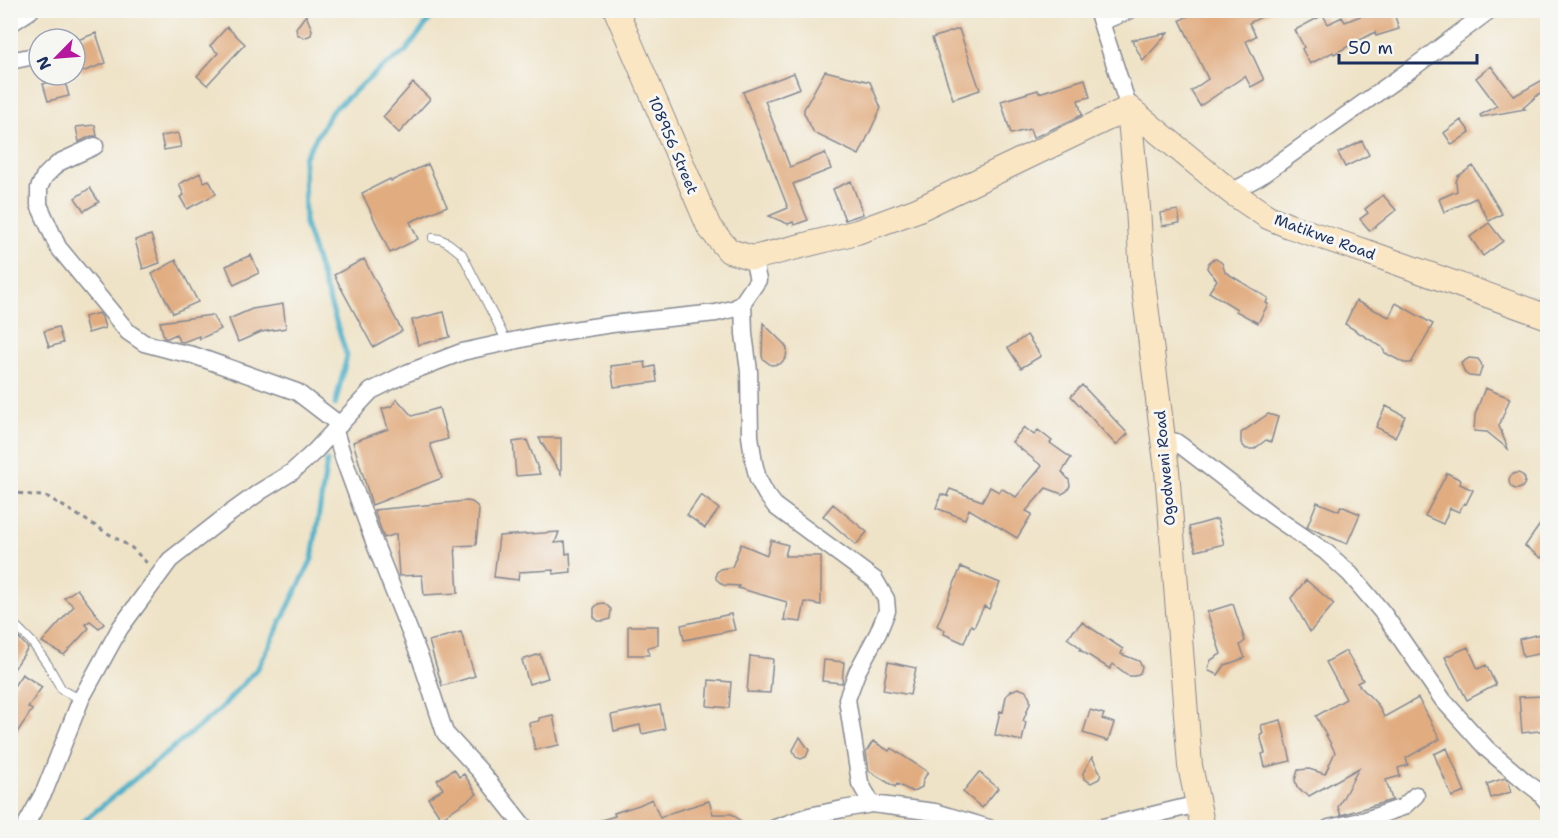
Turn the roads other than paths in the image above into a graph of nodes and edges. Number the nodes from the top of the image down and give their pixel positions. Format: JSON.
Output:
{"nodes":[{"id":1,"x":32,"y":10,"type":"edge"},
{"id":2,"x":616,"y":10,"type":"edge"},
{"id":3,"x":1130,"y":10,"type":"edge"},
{"id":4,"x":1490,"y":10,"type":"edge"},
{"id":5,"x":1099,"y":16,"type":"edge"},
{"id":6,"x":10,"y":24,"type":"edge"},
{"id":7,"x":27,"y":58,"type":"edge"},
{"id":8,"x":10,"y":62,"type":"edge"},
{"id":9,"x":1129,"y":108,"type":"junction"},
{"id":10,"x":95,"y":146,"type":"dead end"},
{"id":11,"x":1231,"y":192,"type":"junction"},
{"id":12,"x":433,"y":238,"type":"dead end"},
{"id":13,"x":753,"y":258,"type":"junction"},
{"id":14,"x":743,"y":302,"type":"junction"},
{"id":15,"x":1548,"y":317,"type":"edge"},
{"id":16,"x":507,"y":342,"type":"junction"},
{"id":17,"x":337,"y":428,"type":"junction"},
{"id":18,"x":1164,"y":439,"type":"junction"},
{"id":19,"x":10,"y":620,"type":"edge"},
{"id":20,"x":81,"y":699,"type":"junction"},
{"id":21,"x":1416,"y":795,"type":"dead end"},
{"id":22,"x":1548,"y":803,"type":"edge"},
{"id":23,"x":872,"y":804,"type":"junction"},
{"id":24,"x":1198,"y":804,"type":"junction"},
{"id":25,"x":24,"y":828,"type":"edge"},
{"id":26,"x":525,"y":828,"type":"edge"},
{"id":27,"x":775,"y":828,"type":"edge"},
{"id":28,"x":989,"y":828,"type":"edge"},
{"id":29,"x":1099,"y":828,"type":"edge"},
{"id":30,"x":1203,"y":828,"type":"edge"},
{"id":31,"x":1329,"y":828,"type":"edge"}],
"edges":[{"from":1,"to":6,"type":"street"},
{"from":2,"to":13,"type":"street","name":"108956 Street"},
{"from":3,"to":5,"type":"street"},
{"from":4,"to":11,"type":"street"},
{"from":5,"to":9,"type":"street"},
{"from":7,"to":8,"type":"street"},
{"from":9,"to":11,"type":"street","name":"Matikwe Road"},
{"from":9,"to":13,"type":"street"},
{"from":9,"to":18,"type":"street","name":"Ogodweni Road"},
{"from":10,"to":17,"type":"street"},
{"from":11,"to":15,"type":"street","name":"Matikwe Road"},
{"from":12,"to":16,"type":"lane"},
{"from":13,"to":14,"type":"street"},
{"from":14,"to":16,"type":"street"},
{"from":14,"to":23,"type":"street"},
{"from":16,"to":17,"type":"street"},
{"from":17,"to":20,"type":"street"},
{"from":17,"to":26,"type":"street"},
{"from":18,"to":22,"type":"street"},
{"from":18,"to":24,"type":"street","name":"Ogodweni Road"},
{"from":19,"to":20,"type":"lane"},
{"from":20,"to":25,"type":"street"},
{"from":21,"to":31,"type":"street"},
{"from":23,"to":27,"type":"street"},
{"from":23,"to":28,"type":"street"},
{"from":24,"to":29,"type":"street"},
{"from":24,"to":30,"type":"street","name":"Ogodweni Road"}]}
